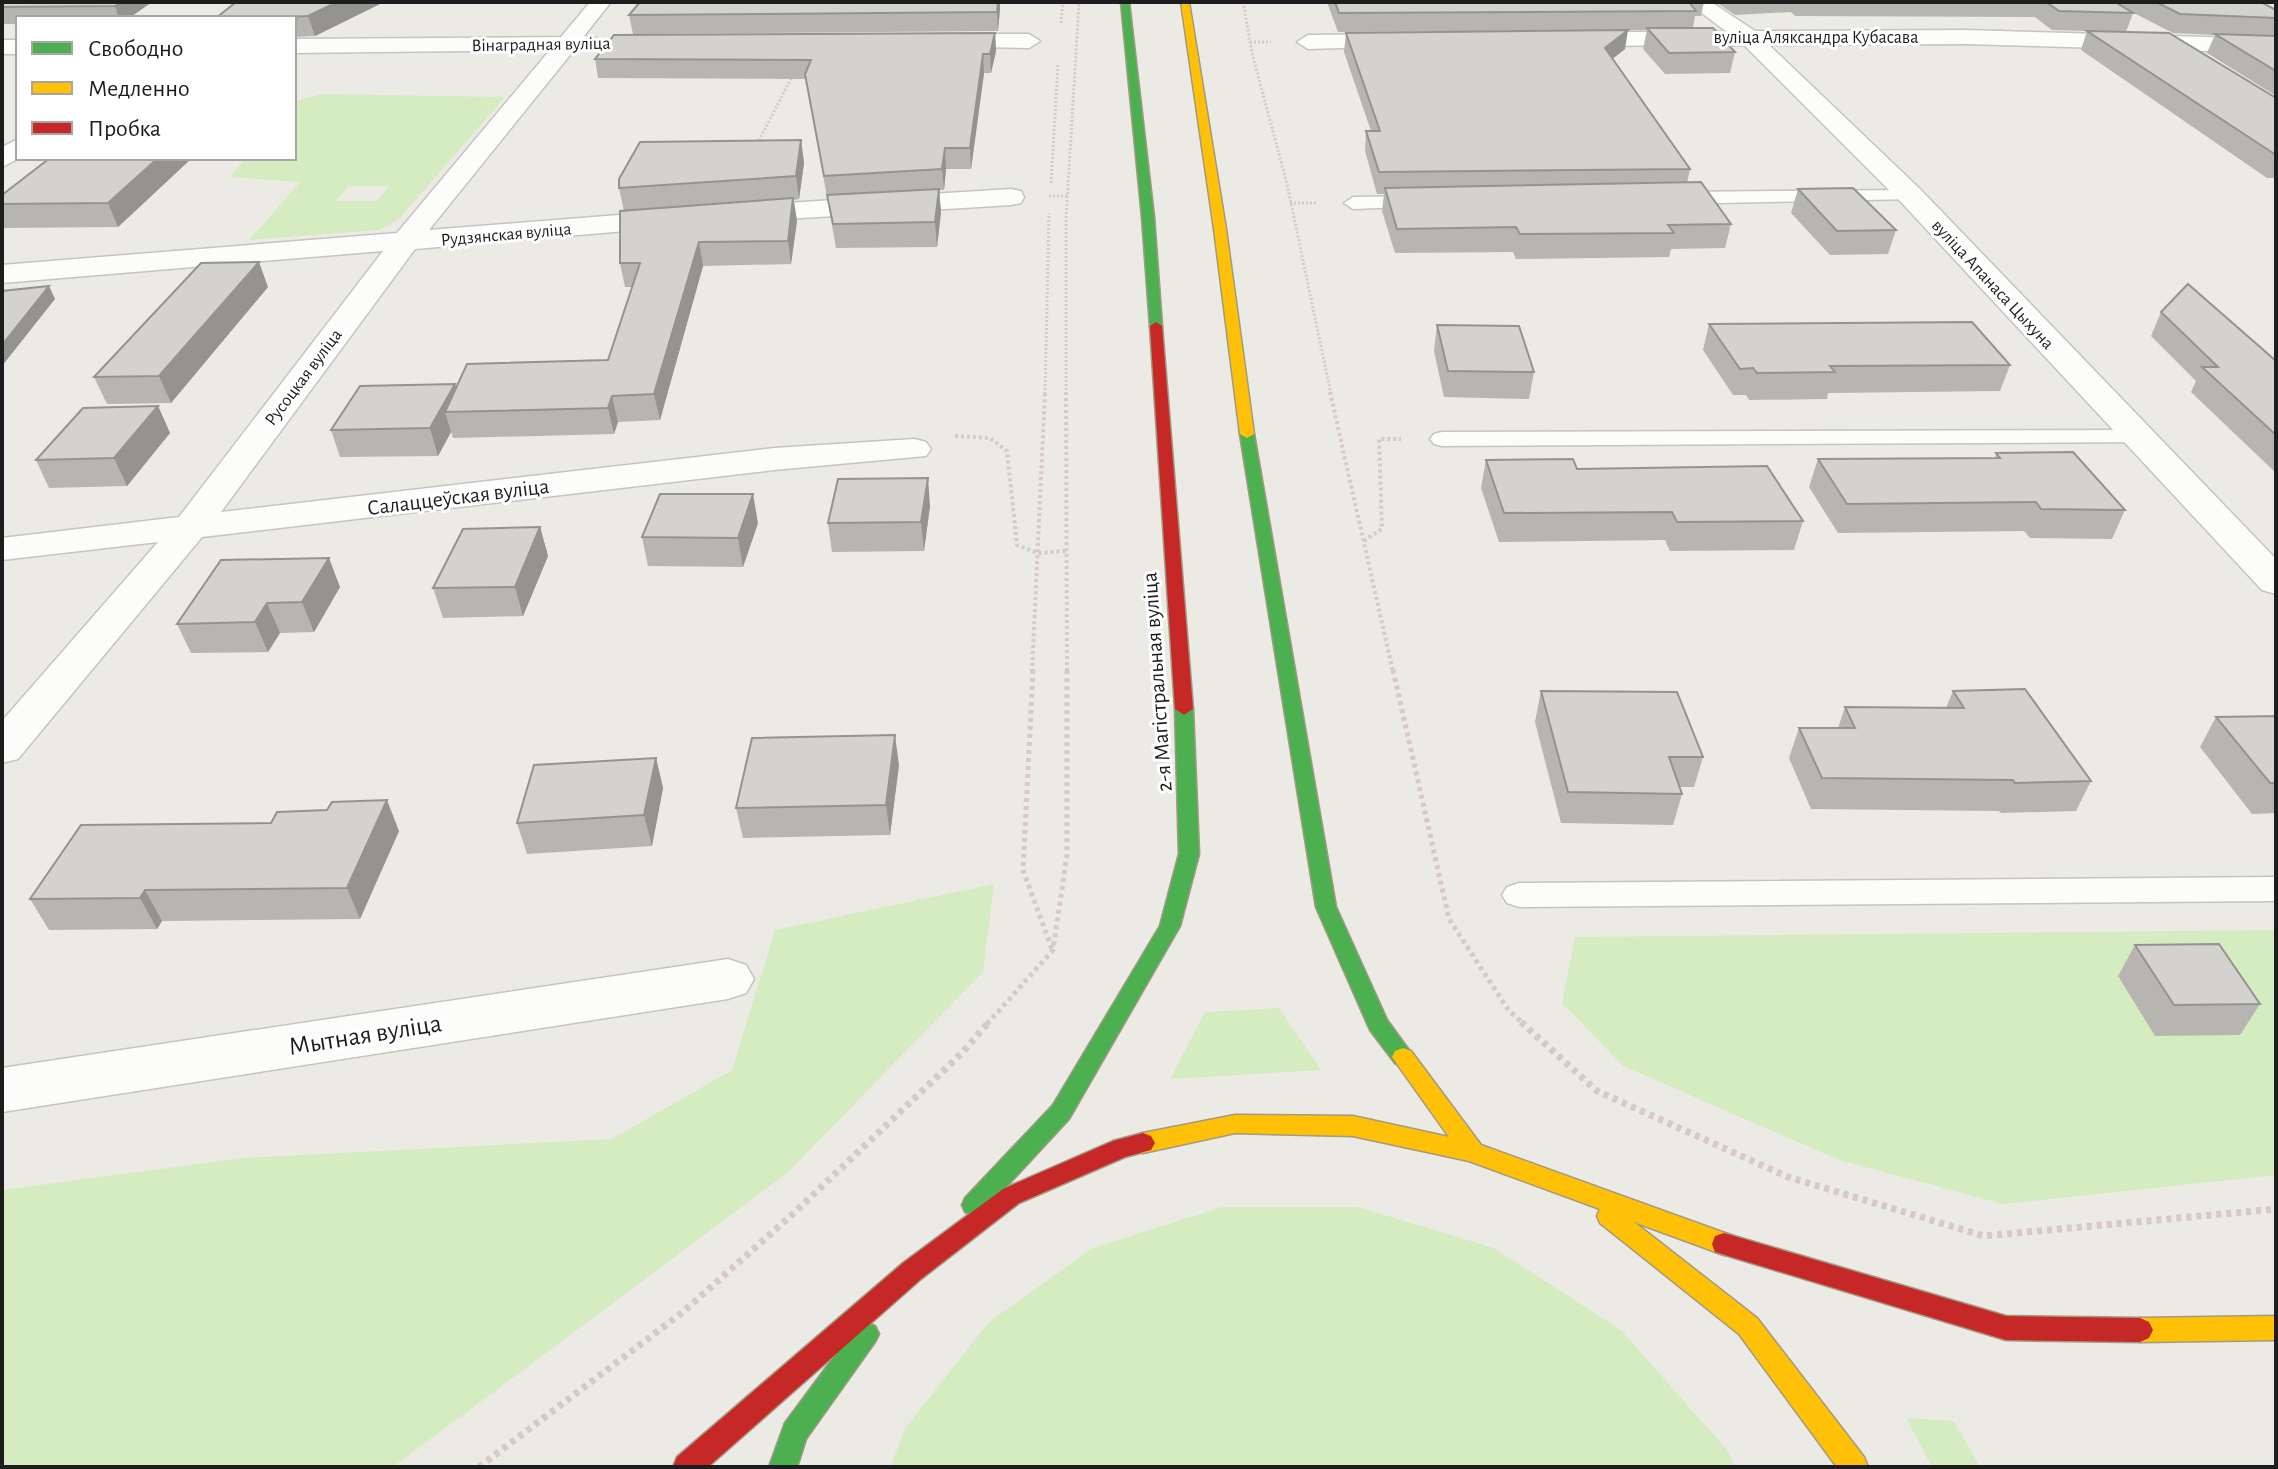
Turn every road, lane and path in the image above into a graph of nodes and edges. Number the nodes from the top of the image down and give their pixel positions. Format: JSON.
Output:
{"nodes":[{"id":1,"x":601,"y":2,"type":"edge"},
{"id":2,"x":1063,"y":2,"type":"edge"},
{"id":3,"x":1079,"y":2,"type":"edge"},
{"id":4,"x":1125,"y":2,"type":"edge"},
{"id":5,"x":1185,"y":2,"type":"edge"},
{"id":6,"x":1243,"y":2,"type":"edge"},
{"id":7,"x":1697,"y":2,"type":"edge"},
{"id":8,"x":2118,"y":16,"type":"edge"},
{"id":9,"x":1061,"y":28,"type":"dead end"},
{"id":10,"x":1749,"y":37,"type":"junction"},
{"id":11,"x":1544,"y":40,"type":"edge"},
{"id":12,"x":920,"y":41,"type":"edge"},
{"id":13,"x":1029,"y":41,"type":"dead end"},
{"id":14,"x":1434,"y":41,"type":"edge"},
{"id":15,"x":1308,"y":42,"type":"dead end"},
{"id":16,"x":612,"y":43,"type":"edge"},
{"id":17,"x":566,"y":44,"type":"junction"},
{"id":18,"x":2170,"y":44,"type":"junction"},
{"id":19,"x":296,"y":46,"type":"edge"},
{"id":20,"x":2276,"y":46,"type":"edge"},
{"id":21,"x":1058,"y":56,"type":"dead end"},
{"id":22,"x":797,"y":67,"type":"edge"},
{"id":23,"x":2210,"y":69,"type":"edge"},
{"id":24,"x":1910,"y":195,"type":"junction"},
{"id":25,"x":1050,"y":196,"type":"dead end"},
{"id":26,"x":1011,"y":197,"type":"dead end"},
{"id":27,"x":1655,"y":199,"type":"edge"},
{"id":28,"x":1448,"y":201,"type":"edge"},
{"id":29,"x":1353,"y":203,"type":"dead end"},
{"id":30,"x":1049,"y":212,"type":"dead end"},
{"id":31,"x":720,"y":215,"type":"junction"},
{"id":32,"x":405,"y":242,"type":"junction"},
{"id":33,"x":2,"y":274,"type":"edge"},
{"id":34,"x":2136,"y":437,"type":"junction"},
{"id":35,"x":1442,"y":439,"type":"joint"},
{"id":36,"x":914,"y":449,"type":"joint"},
{"id":37,"x":190,"y":528,"type":"junction"},
{"id":38,"x":1364,"y":541,"type":"junction"},
{"id":39,"x":2,"y":549,"type":"edge"},
{"id":40,"x":1066,"y":551,"type":"junction"},
{"id":41,"x":1038,"y":553,"type":"junction"},
{"id":42,"x":2276,"y":582,"type":"edge"},
{"id":43,"x":2,"y":749,"type":"edge"},
{"id":44,"x":2276,"y":889,"type":"edge"},
{"id":45,"x":1519,"y":895,"type":"dead end"},
{"id":46,"x":1053,"y":950,"type":"junction"},
{"id":47,"x":728,"y":979,"type":"dead end"},
{"id":48,"x":2,"y":1090,"type":"edge"},
{"id":49,"x":1473,"y":1152,"type":"junction"},
{"id":50,"x":2276,"y":1209,"type":"edge"},
{"id":51,"x":912,"y":1271,"type":"junction"},
{"id":52,"x":2276,"y":1328,"type":"edge"},
{"id":53,"x":479,"y":1467,"type":"edge"},
{"id":54,"x":687,"y":1467,"type":"edge"},
{"id":55,"x":783,"y":1467,"type":"edge"},
{"id":56,"x":1854,"y":1467,"type":"edge"}],
"edges":[{"from":1,"to":17,"type":"street","name":"Русоцкая вуліца"},
{"from":2,"to":9,"type":"path"},
{"from":3,"to":40,"type":"path"},
{"from":4,"to":51,"type":"main road","name":"2-я Магістральная вуліца"},
{"from":5,"to":49,"type":"main road"},
{"from":6,"to":38,"type":"path"},
{"from":7,"to":10,"type":"street","name":"вуліца Апанаса Цыхуна"},
{"from":8,"to":18,"type":"street"},
{"from":10,"to":11,"type":"street","name":"вуліца Аляксандра Кубасава"},
{"from":10,"to":18,"type":"street","name":"вуліца Аляксандра Кубасава"},
{"from":10,"to":24,"type":"street","name":"вуліца Апанаса Цыхуна"},
{"from":12,"to":13,"type":"street"},
{"from":14,"to":15,"type":"street"},
{"from":16,"to":17,"type":"street","name":"Вінаградная вуліца"},
{"from":17,"to":19,"type":"street","name":"Вінаградная вуліца"},
{"from":17,"to":32,"type":"street","name":"Русоцкая вуліца"},
{"from":18,"to":20,"type":"street","name":"вуліца Аляксандра Кубасава"},
{"from":18,"to":23,"type":"street"},
{"from":21,"to":25,"type":"path"},
{"from":22,"to":31,"type":"path"},
{"from":24,"to":27,"type":"lane"},
{"from":24,"to":34,"type":"street","name":"вуліца Апанаса Цыхуна"},
{"from":26,"to":31,"type":"street","name":"Рудзянская вуліца"},
{"from":28,"to":29,"type":"lane"},
{"from":30,"to":41,"type":"path"},
{"from":31,"to":32,"type":"street","name":"Рудзянская вуліца"},
{"from":32,"to":33,"type":"street","name":"Рудзянская вуліца"},
{"from":32,"to":37,"type":"street","name":"Русоцкая вуліца"},
{"from":34,"to":35,"type":"lane"},
{"from":34,"to":42,"type":"street","name":"вуліца Апанаса Цыхуна"},
{"from":35,"to":38,"type":"path"},
{"from":36,"to":37,"type":"street","name":"Салаццеўская вуліца"},
{"from":36,"to":41,"type":"path"},
{"from":37,"to":39,"type":"street","name":"Салаццеўская вуліца"},
{"from":37,"to":43,"type":"street","name":"Русоцкая вуліца"},
{"from":38,"to":50,"type":"path"},
{"from":40,"to":41,"type":"path"},
{"from":40,"to":46,"type":"path"},
{"from":41,"to":46,"type":"path"},
{"from":44,"to":45,"type":"lane"},
{"from":46,"to":53,"type":"path"},
{"from":47,"to":48,"type":"street","name":"Мытная вуліца"},
{"from":49,"to":51,"type":"main road"},
{"from":49,"to":52,"type":"main road"},
{"from":49,"to":56,"type":"main road"},
{"from":51,"to":54,"type":"main road"},
{"from":51,"to":55,"type":"main road"}]}
